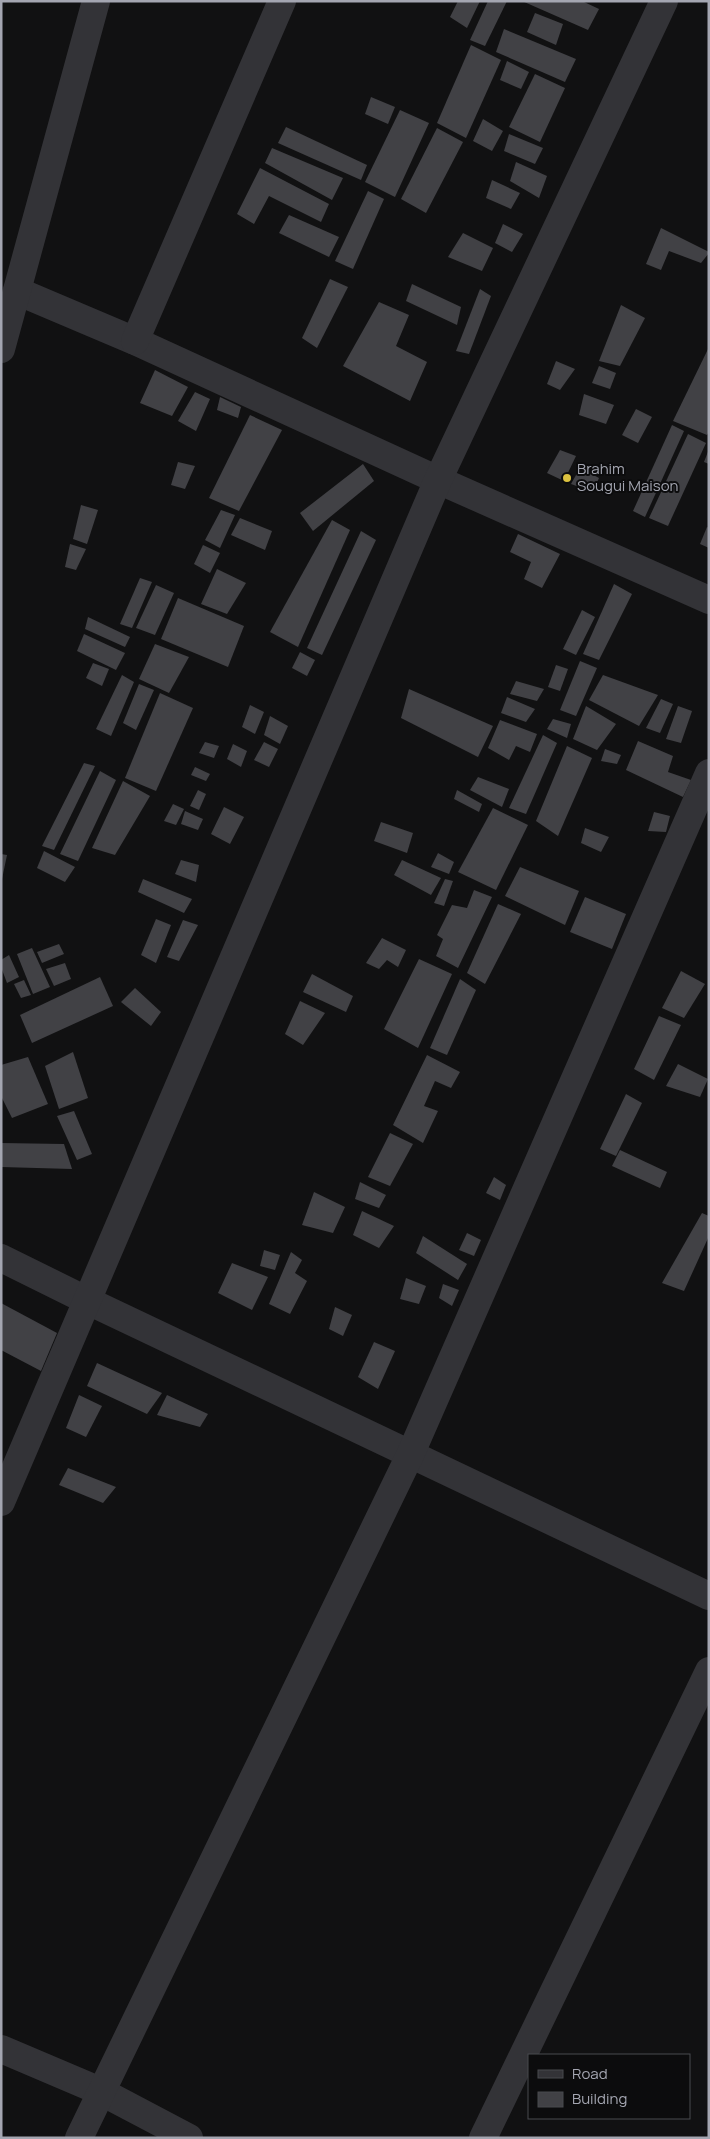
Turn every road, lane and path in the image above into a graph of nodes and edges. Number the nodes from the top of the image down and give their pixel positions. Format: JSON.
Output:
{"nodes":[{"id":1,"x":96,"y":1,"type":"edge"},
{"id":2,"x":282,"y":1,"type":"edge"},
{"id":3,"x":664,"y":1,"type":"edge"},
{"id":4,"x":17,"y":291,"type":"junction"},
{"id":5,"x":136,"y":341,"type":"junction"},
{"id":6,"x":1,"y":349,"type":"edge"},
{"id":7,"x":438,"y":480,"type":"junction"},
{"id":8,"x":709,"y":600,"type":"edge"},
{"id":9,"x":709,"y":773,"type":"edge"},
{"id":10,"x":1,"y":1258,"type":"edge"},
{"id":11,"x":88,"y":1301,"type":"junction"},
{"id":12,"x":411,"y":1453,"type":"junction"},
{"id":13,"x":1,"y":1502,"type":"edge"},
{"id":14,"x":709,"y":1596,"type":"edge"},
{"id":15,"x":709,"y":1671,"type":"edge"},
{"id":16,"x":1,"y":2049,"type":"edge"},
{"id":17,"x":100,"y":2092,"type":"junction"},
{"id":18,"x":79,"y":2138,"type":"edge"},
{"id":19,"x":189,"y":2138,"type":"edge"},
{"id":20,"x":483,"y":2138,"type":"edge"}],
"edges":[{"from":1,"to":4,"type":"street"},
{"from":2,"to":5,"type":"street"},
{"from":3,"to":7,"type":"street"},
{"from":4,"to":5,"type":"street"},
{"from":4,"to":6,"type":"street"},
{"from":5,"to":7,"type":"street"},
{"from":7,"to":8,"type":"street"},
{"from":7,"to":11,"type":"street"},
{"from":9,"to":12,"type":"street"},
{"from":10,"to":11,"type":"street"},
{"from":11,"to":12,"type":"street"},
{"from":11,"to":13,"type":"street"},
{"from":12,"to":14,"type":"street"},
{"from":12,"to":17,"type":"street"},
{"from":15,"to":20,"type":"street"},
{"from":16,"to":17,"type":"street"},
{"from":17,"to":18,"type":"street"},
{"from":17,"to":19,"type":"street"}]}
